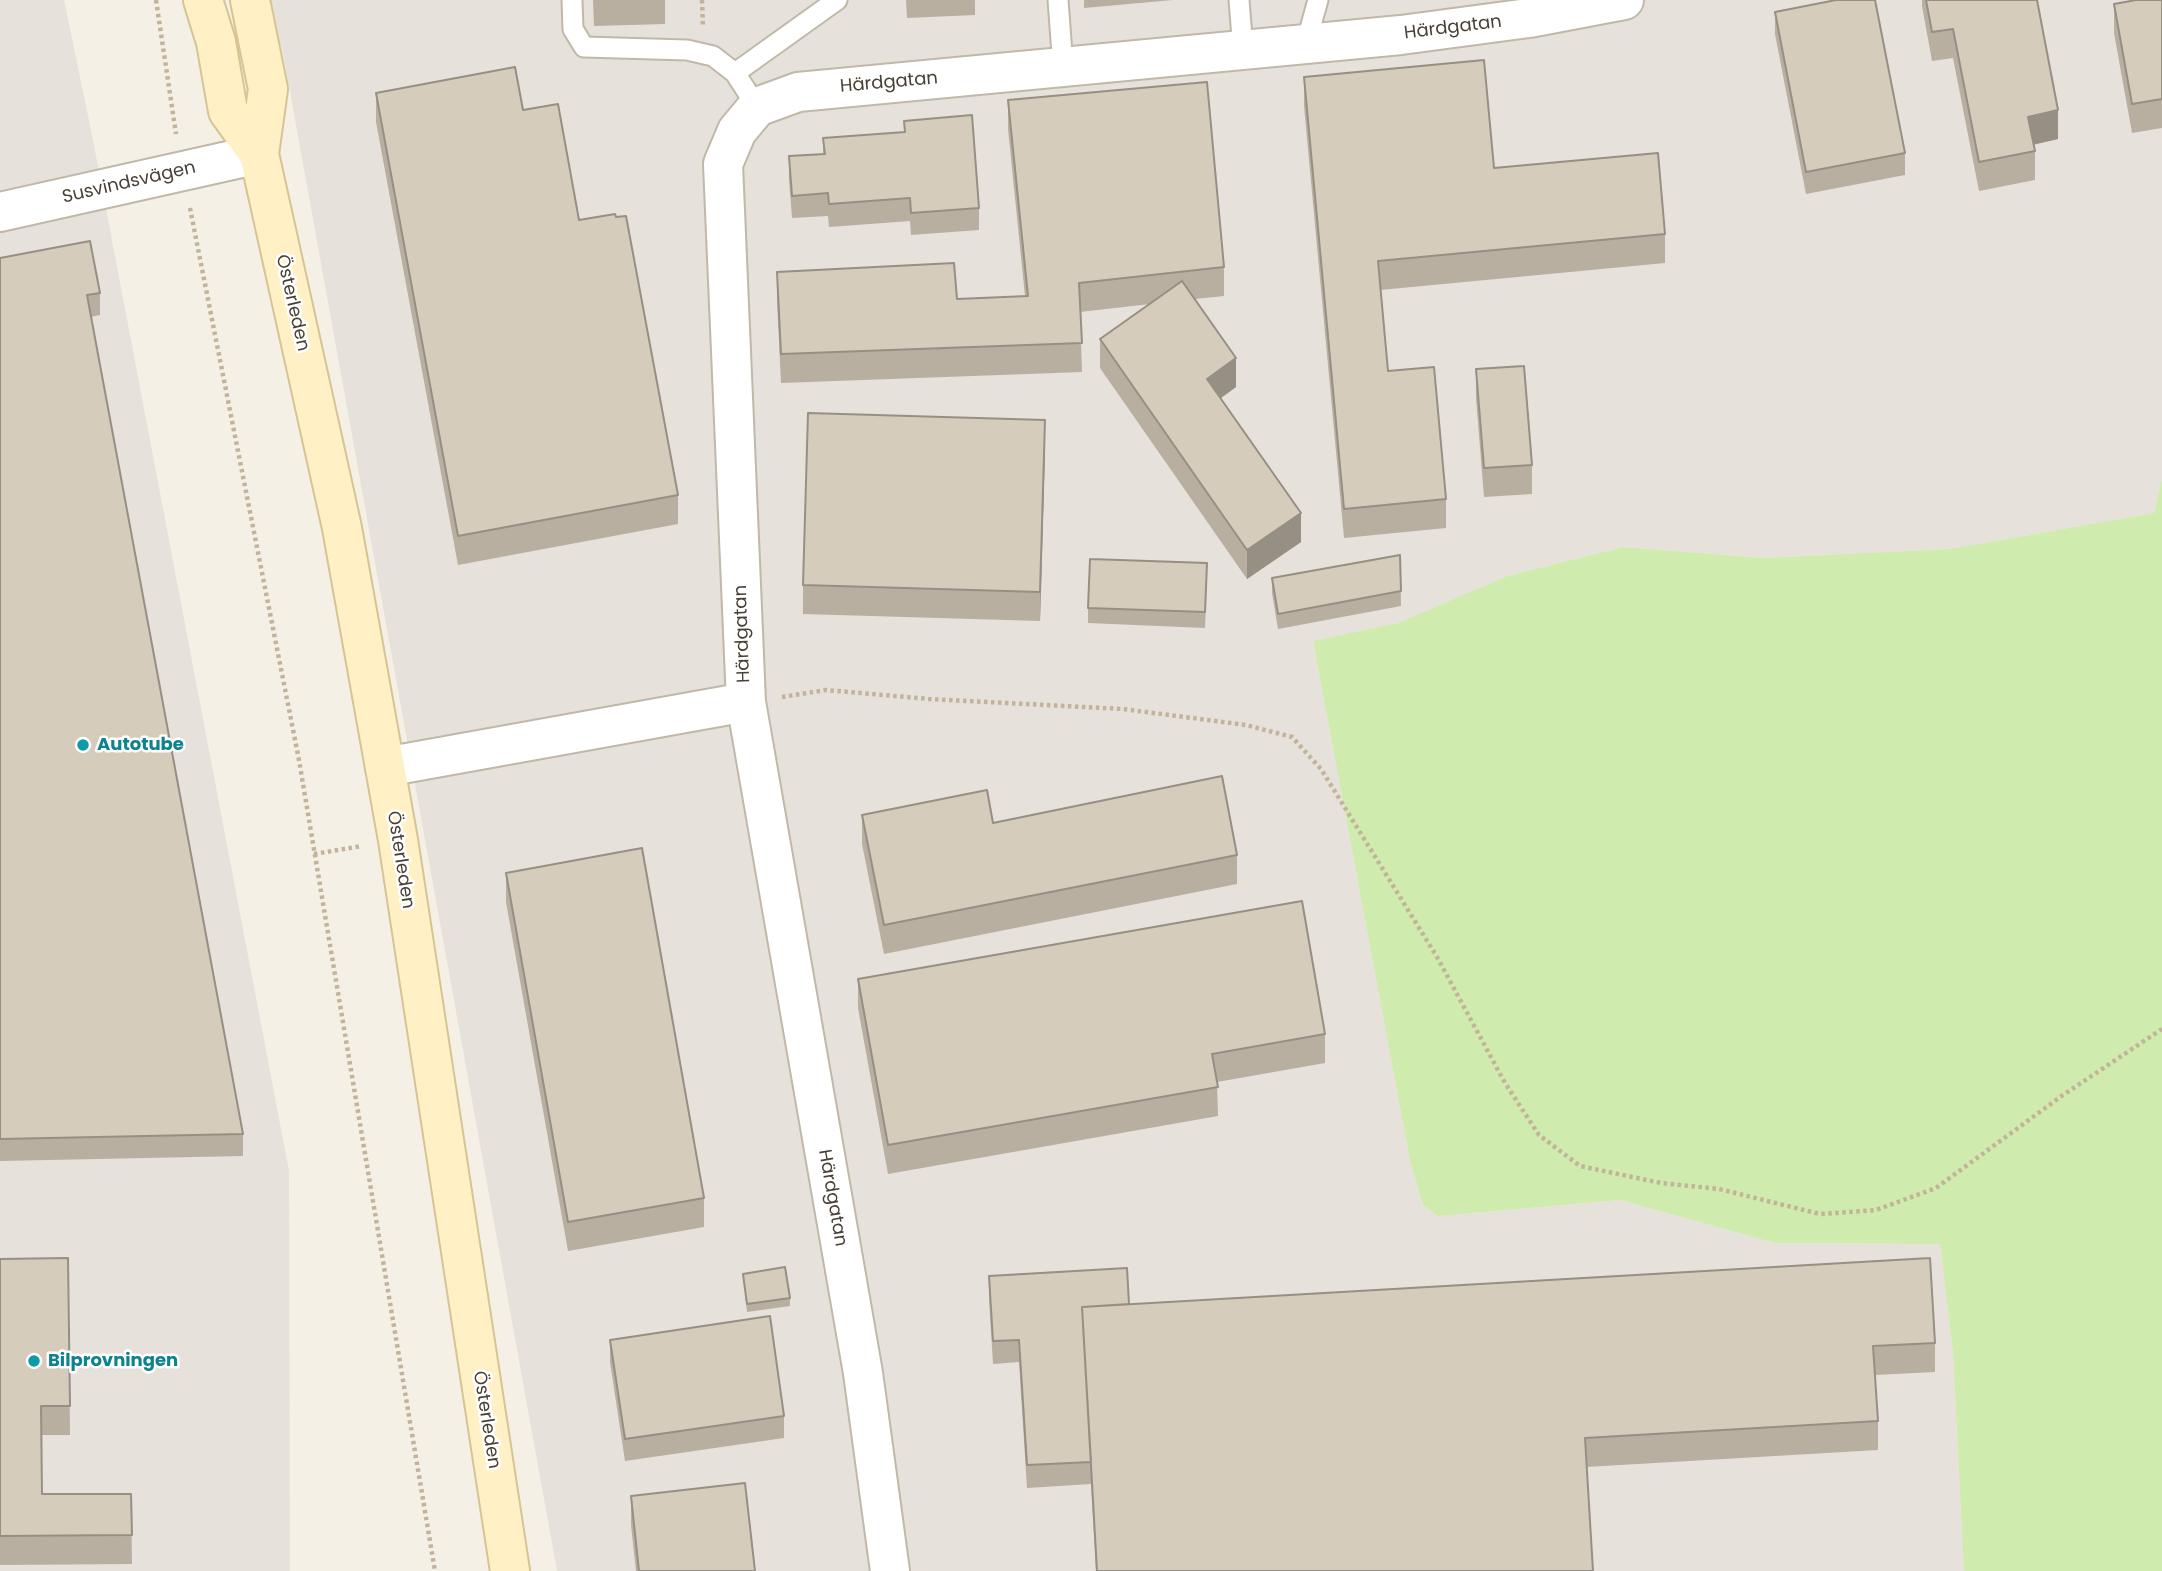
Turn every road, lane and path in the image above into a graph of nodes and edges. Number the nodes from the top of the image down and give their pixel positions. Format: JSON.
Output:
{"nodes":[{"id":1,"x":156,"y":0,"type":"edge"},
{"id":2,"x":203,"y":0,"type":"edge"},
{"id":3,"x":250,"y":0,"type":"edge"},
{"id":4,"x":572,"y":0,"type":"edge"},
{"id":5,"x":838,"y":0,"type":"edge"},
{"id":6,"x":1058,"y":0,"type":"edge"},
{"id":7,"x":1239,"y":0,"type":"edge"},
{"id":8,"x":1318,"y":0,"type":"edge"},
{"id":9,"x":1624,"y":0,"type":"edge"},
{"id":10,"x":1306,"y":44,"type":"junction"},
{"id":11,"x":1243,"y":50,"type":"junction"},
{"id":12,"x":1063,"y":67,"type":"junction"},
{"id":13,"x":735,"y":74,"type":"junction"},
{"id":14,"x":757,"y":107,"type":"junction"},
{"id":15,"x":258,"y":154,"type":"junction"},
{"id":16,"x":183,"y":170,"type":"junction"},
{"id":17,"x":0,"y":212,"type":"edge"},
{"id":18,"x":746,"y":702,"type":"junction"},
{"id":19,"x":385,"y":767,"type":"junction"},
{"id":20,"x":398,"y":840,"type":"junction"},
{"id":21,"x":314,"y":854,"type":"junction"},
{"id":22,"x":2162,"y":1029,"type":"edge"},
{"id":23,"x":435,"y":1571,"type":"edge"},
{"id":24,"x":510,"y":1571,"type":"edge"},
{"id":25,"x":890,"y":1571,"type":"edge"}],
"edges":[{"from":1,"to":16,"type":"path"},
{"from":2,"to":15,"type":"main road","name":"Österleden"},
{"from":3,"to":15,"type":"main road","name":"Österleden"},
{"from":4,"to":13,"type":"lane"},
{"from":5,"to":13,"type":"lane"},
{"from":6,"to":12,"type":"lane"},
{"from":7,"to":11,"type":"lane"},
{"from":8,"to":10,"type":"lane"},
{"from":9,"to":10,"type":"street","name":"Härdgatan"},
{"from":10,"to":11,"type":"street","name":"Härdgatan"},
{"from":11,"to":12,"type":"street","name":"Härdgatan"},
{"from":12,"to":14,"type":"street","name":"Härdgatan"},
{"from":13,"to":14,"type":"lane"},
{"from":14,"to":18,"type":"street","name":"Härdgatan"},
{"from":15,"to":16,"type":"street","name":"Susvindsvägen"},
{"from":15,"to":19,"type":"main road","name":"Österleden"},
{"from":16,"to":17,"type":"street","name":"Susvindsvägen"},
{"from":16,"to":21,"type":"path"},
{"from":18,"to":19,"type":"street","name":"Härdgatan"},
{"from":18,"to":22,"type":"path"},
{"from":18,"to":25,"type":"street","name":"Härdgatan"},
{"from":19,"to":20,"type":"main road","name":"Österleden"},
{"from":20,"to":21,"type":"path"},
{"from":20,"to":24,"type":"main road","name":"Österleden"},
{"from":21,"to":23,"type":"path"}]}
